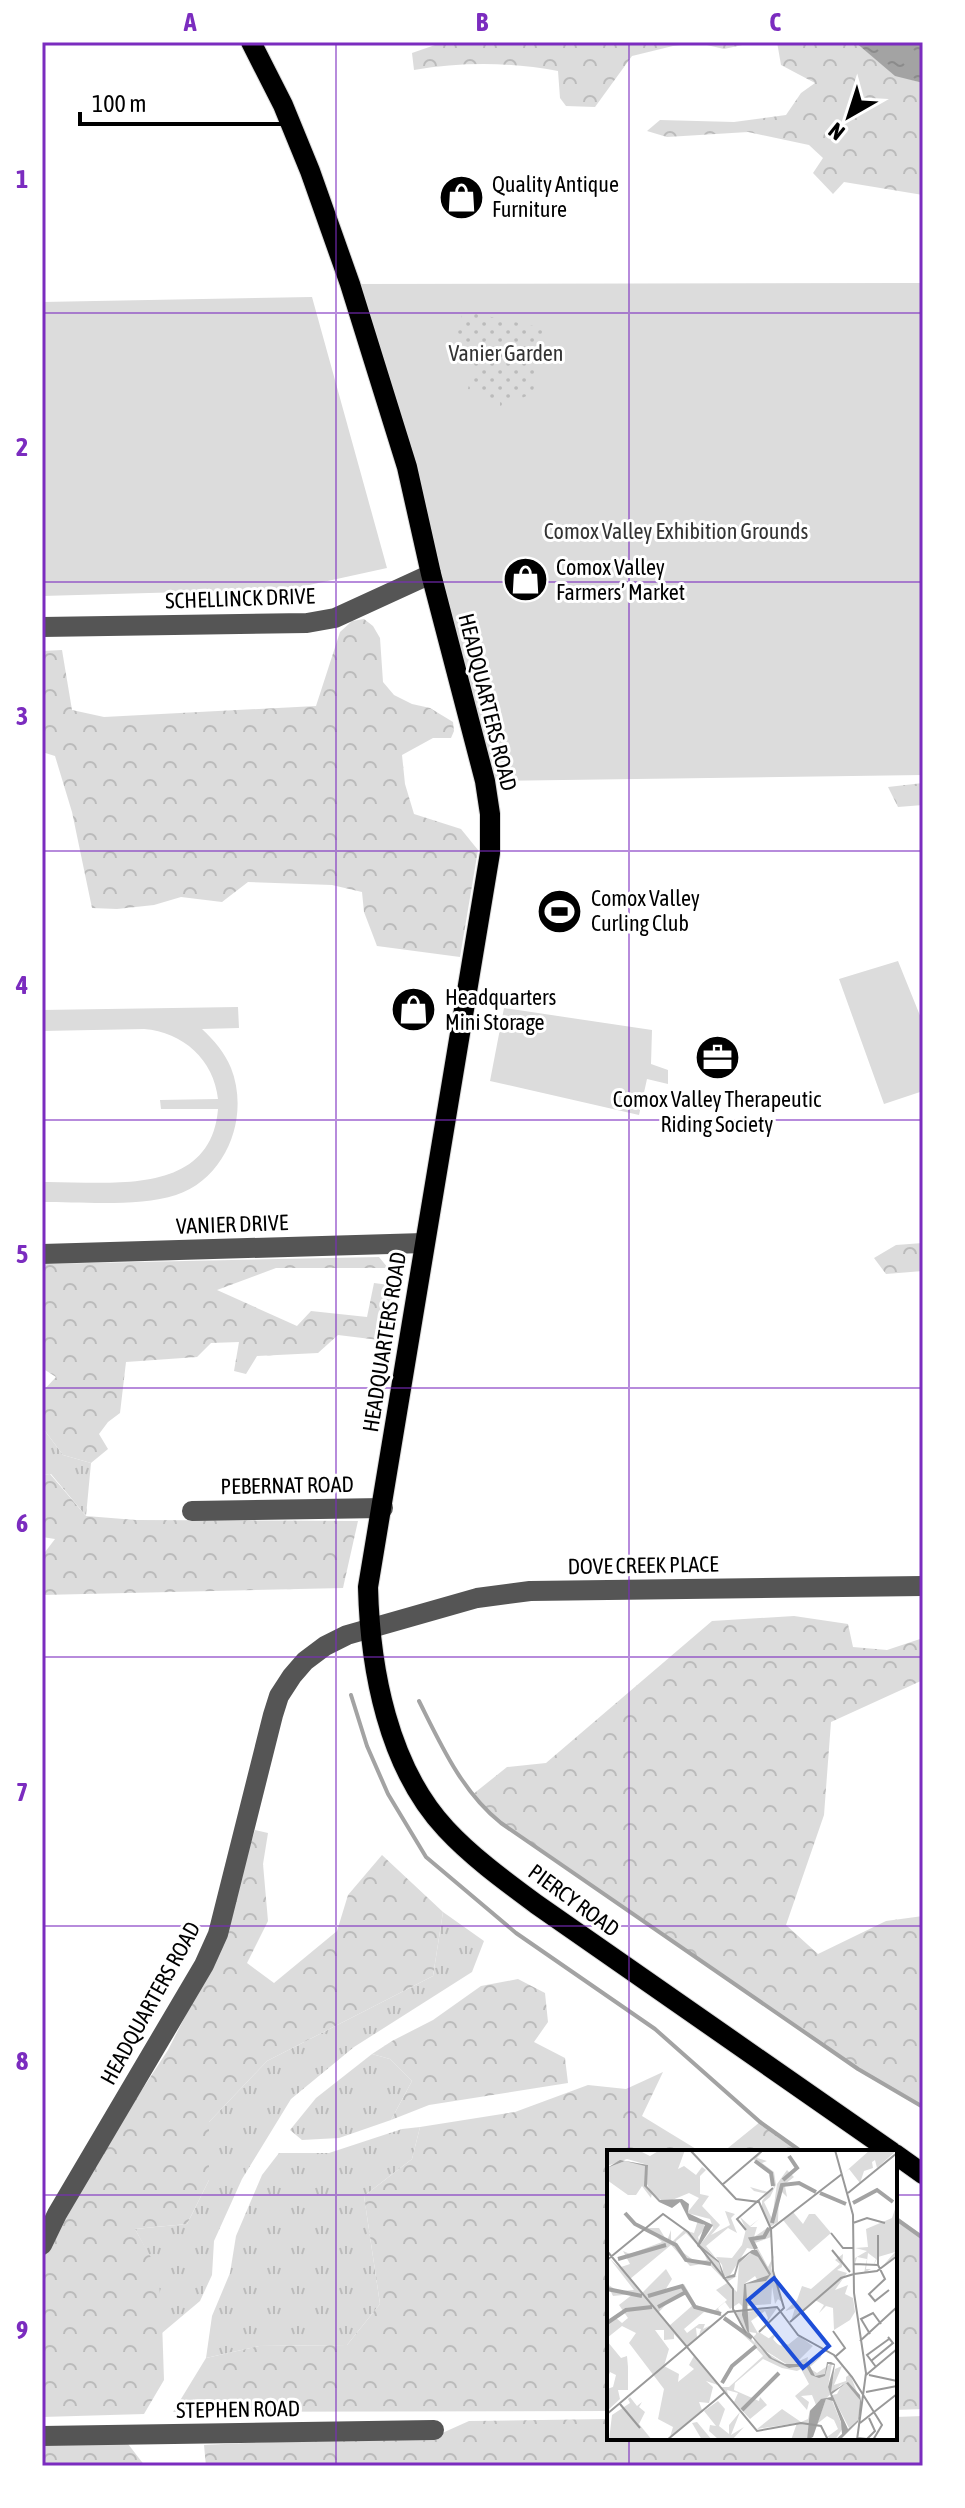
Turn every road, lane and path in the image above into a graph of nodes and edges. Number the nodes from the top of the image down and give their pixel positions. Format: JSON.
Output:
{"nodes":[{"id":1,"x":251,"y":42,"type":"edge"},
{"id":2,"x":431,"y":574,"type":"junction"},
{"id":3,"x":42,"y":627,"type":"edge"},
{"id":4,"x":424,"y":1243,"type":"junction"},
{"id":5,"x":42,"y":1254,"type":"edge"},
{"id":6,"x":383,"y":1508,"type":"junction"},
{"id":7,"x":192,"y":1511,"type":"dead end"},
{"id":8,"x":923,"y":1586,"type":"edge"},
{"id":9,"x":368,"y":1587,"type":"joint"},
{"id":10,"x":369,"y":1628,"type":"junction"},
{"id":11,"x":889,"y":2150,"type":"edge"},
{"id":12,"x":897,"y":2156,"type":"edge"},
{"id":13,"x":923,"y":2174,"type":"edge"},
{"id":14,"x":42,"y":2245,"type":"edge"},
{"id":15,"x":434,"y":2430,"type":"dead end"},
{"id":16,"x":42,"y":2436,"type":"edge"}],
"edges":[{"from":1,"to":2,"type":"main road","name":"HEADQUARTERS ROAD"},
{"from":2,"to":3,"type":"street","name":"SCHELLINCK DRIVE"},
{"from":2,"to":4,"type":"main road","name":"HEADQUARTERS ROAD"},
{"from":4,"to":5,"type":"street","name":"VANIER DRIVE"},
{"from":4,"to":6,"type":"main road","name":"HEADQUARTERS ROAD"},
{"from":6,"to":7,"type":"street","name":"PEBERNAT ROAD"},
{"from":6,"to":9,"type":"main road","name":"HEADQUARTERS ROAD"},
{"from":8,"to":10,"type":"street","name":"DOVE CREEK PLACE"},
{"from":9,"to":10,"type":"main road","name":"PIERCY ROAD"},
{"from":10,"to":11,"type":"main road","name":"PIERCY ROAD"},
{"from":10,"to":14,"type":"street","name":"HEADQUARTERS ROAD"},
{"from":12,"to":13,"type":"main road","name":"PIERCY ROAD"},
{"from":15,"to":16,"type":"street","name":"STEPHEN ROAD"}]}
